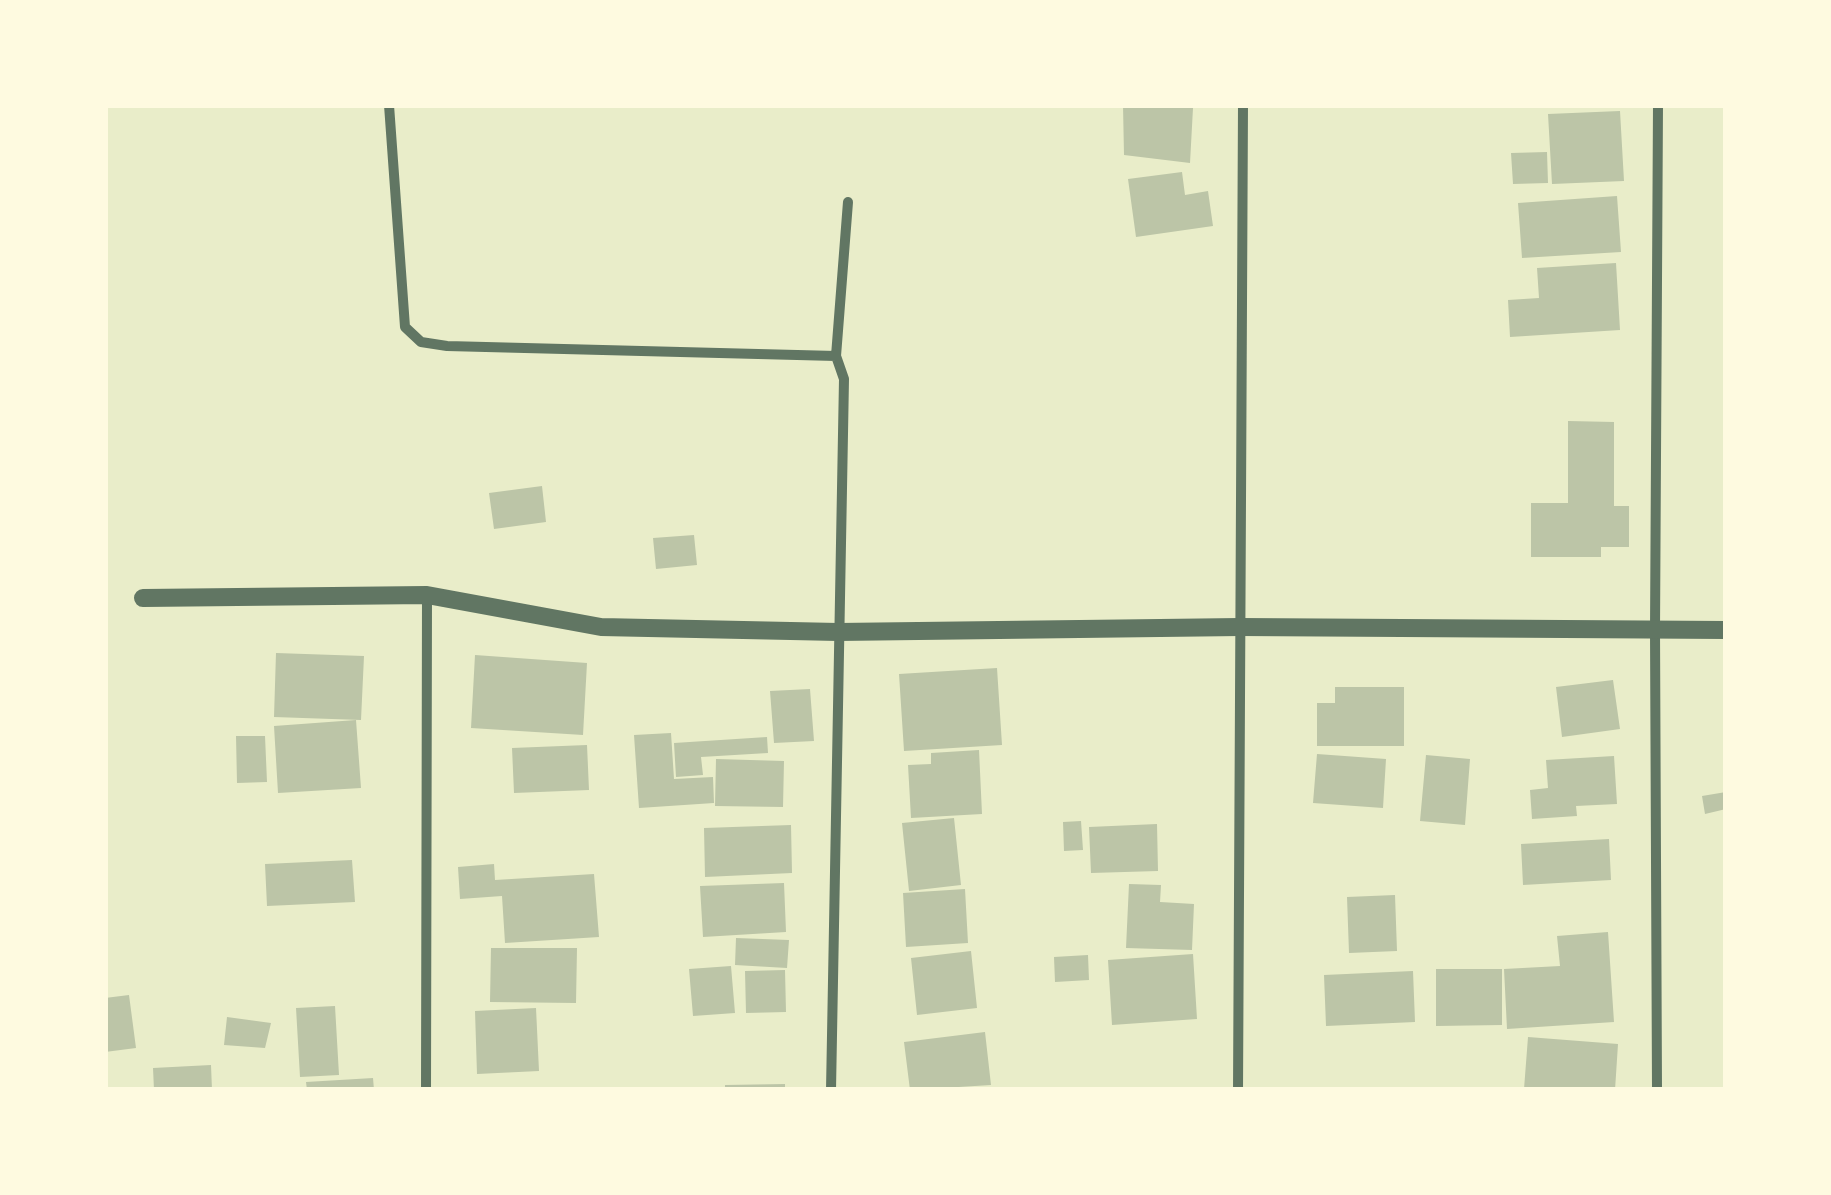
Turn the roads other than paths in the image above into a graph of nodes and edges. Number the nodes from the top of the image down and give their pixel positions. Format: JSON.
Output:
{"nodes":[{"id":1,"x":389,"y":105,"type":"edge"},
{"id":2,"x":1243,"y":105,"type":"edge"},
{"id":3,"x":1658,"y":105,"type":"edge"},
{"id":4,"x":848,"y":202,"type":"dead end"},
{"id":5,"x":836,"y":356,"type":"junction"},
{"id":6,"x":427,"y":595,"type":"junction"},
{"id":7,"x":143,"y":598,"type":"dead end"},
{"id":8,"x":1240,"y":627,"type":"junction"},
{"id":9,"x":1655,"y":630,"type":"junction"},
{"id":10,"x":1726,"y":630,"type":"edge"},
{"id":11,"x":838,"y":632,"type":"junction"},
{"id":12,"x":426,"y":1090,"type":"edge"},
{"id":13,"x":831,"y":1090,"type":"edge"},
{"id":14,"x":1238,"y":1090,"type":"edge"},
{"id":15,"x":1657,"y":1090,"type":"edge"}],
"edges":[{"from":1,"to":5,"type":"street"},
{"from":2,"to":8,"type":"street"},
{"from":3,"to":9,"type":"street"},
{"from":4,"to":5,"type":"street"},
{"from":5,"to":11,"type":"street"},
{"from":6,"to":7,"type":"street"},
{"from":6,"to":11,"type":"street"},
{"from":6,"to":12,"type":"street"},
{"from":8,"to":9,"type":"street"},
{"from":8,"to":11,"type":"street"},
{"from":8,"to":14,"type":"street"},
{"from":9,"to":10,"type":"street"},
{"from":9,"to":15,"type":"street"},
{"from":11,"to":13,"type":"street"}]}
